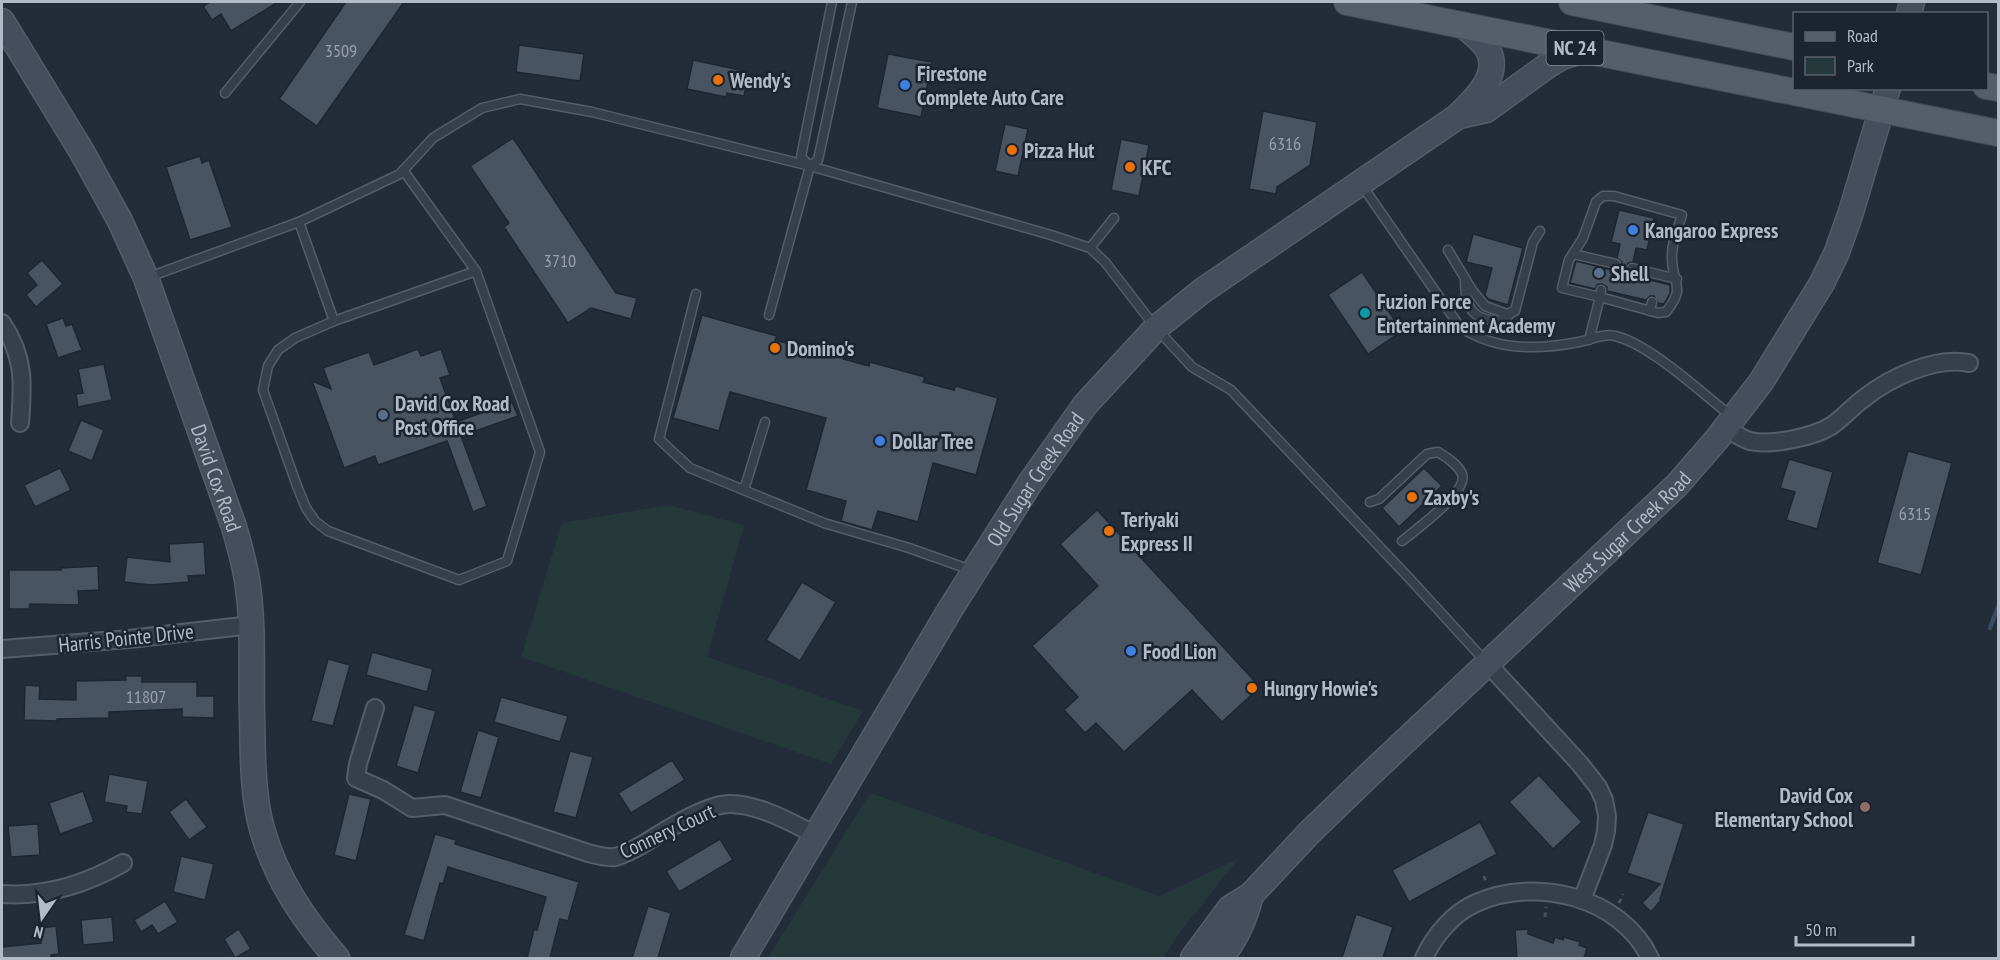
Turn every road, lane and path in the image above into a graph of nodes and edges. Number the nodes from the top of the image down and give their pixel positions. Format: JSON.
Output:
{"nodes":[{"id":1,"x":300,"y":2,"type":"edge"},
{"id":2,"x":832,"y":2,"type":"edge"},
{"id":3,"x":852,"y":2,"type":"edge"},
{"id":4,"x":1347,"y":2,"type":"edge"},
{"id":5,"x":1572,"y":2,"type":"edge"},
{"id":6,"x":2,"y":21,"type":"edge"},
{"id":7,"x":1463,"y":25,"type":"junction"},
{"id":8,"x":1793,"y":47,"type":"edge"},
{"id":9,"x":1584,"y":50,"type":"junction"},
{"id":10,"x":1793,"y":84,"type":"edge"},
{"id":11,"x":1830,"y":90,"type":"edge"},
{"id":12,"x":225,"y":93,"type":"dead end"},
{"id":13,"x":1885,"y":99,"type":"edge"},
{"id":14,"x":1457,"y":117,"type":"junction"},
{"id":15,"x":1998,"y":134,"type":"edge"},
{"id":16,"x":810,"y":166,"type":"junction"},
{"id":17,"x":403,"y":170,"type":"junction"},
{"id":18,"x":1360,"y":182,"type":"junction"},
{"id":19,"x":1114,"y":218,"type":"dead end"},
{"id":20,"x":299,"y":222,"type":"junction"},
{"id":21,"x":1540,"y":231,"type":"dead end"},
{"id":22,"x":1090,"y":248,"type":"junction"},
{"id":23,"x":1448,"y":250,"type":"dead end"},
{"id":24,"x":1573,"y":254,"type":"junction"},
{"id":25,"x":1610,"y":265,"type":"dead end"},
{"id":26,"x":1632,"y":268,"type":"dead end"},
{"id":27,"x":476,"y":271,"type":"junction"},
{"id":28,"x":1465,"y":278,"type":"junction"},
{"id":29,"x":146,"y":279,"type":"junction"},
{"id":30,"x":1677,"y":279,"type":"junction"},
{"id":31,"x":696,"y":294,"type":"dead end"},
{"id":32,"x":1601,"y":294,"type":"junction"},
{"id":33,"x":1652,"y":302,"type":"dead end"},
{"id":34,"x":1513,"y":311,"type":"junction"},
{"id":35,"x":1650,"y":311,"type":"junction"},
{"id":36,"x":769,"y":315,"type":"dead end"},
{"id":37,"x":334,"y":321,"type":"junction"},
{"id":38,"x":2,"y":323,"type":"edge"},
{"id":39,"x":1156,"y":328,"type":"junction"},
{"id":40,"x":1589,"y":340,"type":"junction"},
{"id":41,"x":1969,"y":363,"type":"dead end"},
{"id":42,"x":765,"y":422,"type":"dead end"},
{"id":43,"x":20,"y":423,"type":"dead end"},
{"id":44,"x":1729,"y":423,"type":"junction"},
{"id":45,"x":744,"y":490,"type":"junction"},
{"id":46,"x":1370,"y":502,"type":"dead end"},
{"id":47,"x":1402,"y":541,"type":"dead end"},
{"id":48,"x":974,"y":571,"type":"junction"},
{"id":49,"x":250,"y":625,"type":"junction"},
{"id":50,"x":2,"y":650,"type":"edge"},
{"id":51,"x":1488,"y":664,"type":"junction"},
{"id":52,"x":375,"y":708,"type":"dead end"},
{"id":53,"x":816,"y":835,"type":"junction"},
{"id":54,"x":123,"y":863,"type":"dead end"},
{"id":55,"x":2,"y":894,"type":"edge"},
{"id":56,"x":1251,"y":895,"type":"junction"},
{"id":57,"x":1582,"y":900,"type":"junction"},
{"id":58,"x":337,"y":958,"type":"edge"},
{"id":59,"x":742,"y":958,"type":"edge"},
{"id":60,"x":1193,"y":958,"type":"edge"},
{"id":61,"x":1220,"y":958,"type":"edge"},
{"id":62,"x":1424,"y":958,"type":"edge"},
{"id":63,"x":1650,"y":958,"type":"edge"}],
"edges":[{"from":1,"to":12,"type":"lane"},
{"from":2,"to":16,"type":"lane"},
{"from":3,"to":16,"type":"lane"},
{"from":4,"to":7,"type":"main road","number":"NC 24"},
{"from":5,"to":8,"type":"main road","number":"NC 24"},
{"from":6,"to":29,"type":"main road","name":"David Cox Road"},
{"from":7,"to":9,"type":"main road","number":"NC 24"},
{"from":7,"to":14,"type":"main road","name":"Old Sugar Creek Road"},
{"from":9,"to":10,"type":"main road","number":"NC 24"},
{"from":9,"to":14,"type":"main road","name":"Old Sugar Creek Road"},
{"from":11,"to":13,"type":"main road","number":"NC 24"},
{"from":13,"to":15,"type":"main road","number":"NC 24"},
{"from":13,"to":44,"type":"main road","name":"West Sugar Creek Road"},
{"from":14,"to":18,"type":"main road","name":"Old Sugar Creek Road"},
{"from":16,"to":17,"type":"lane"},
{"from":16,"to":22,"type":"lane"},
{"from":16,"to":36,"type":"lane"},
{"from":17,"to":20,"type":"lane"},
{"from":17,"to":27,"type":"lane"},
{"from":18,"to":39,"type":"main road","name":"Old Sugar Creek Road"},
{"from":18,"to":40,"type":"lane"},
{"from":19,"to":22,"type":"lane"},
{"from":20,"to":29,"type":"lane"},
{"from":20,"to":37,"type":"lane"},
{"from":21,"to":34,"type":"lane"},
{"from":22,"to":39,"type":"lane"},
{"from":23,"to":28,"type":"lane"},
{"from":24,"to":25,"type":"lane"},
{"from":24,"to":30,"type":"lane"},
{"from":24,"to":32,"type":"lane"},
{"from":26,"to":30,"type":"lane"},
{"from":27,"to":37,"type":"lane"},
{"from":27,"to":37,"type":"lane"},
{"from":28,"to":34,"type":"lane"},
{"from":28,"to":34,"type":"lane"},
{"from":29,"to":49,"type":"main road","name":"David Cox Road"},
{"from":30,"to":35,"type":"lane"},
{"from":31,"to":45,"type":"lane"},
{"from":32,"to":35,"type":"lane"},
{"from":32,"to":40,"type":"lane"},
{"from":33,"to":35,"type":"lane"},
{"from":38,"to":43,"type":"street"},
{"from":39,"to":48,"type":"main road","name":"Old Sugar Creek Road"},
{"from":39,"to":51,"type":"lane"},
{"from":40,"to":44,"type":"lane"},
{"from":41,"to":44,"type":"street"},
{"from":42,"to":45,"type":"lane"},
{"from":44,"to":51,"type":"main road","name":"West Sugar Creek Road"},
{"from":45,"to":48,"type":"lane"},
{"from":46,"to":47,"type":"lane"},
{"from":48,"to":53,"type":"main road","name":"Old Sugar Creek Road"},
{"from":49,"to":50,"type":"street","name":"Harris Pointe Drive"},
{"from":49,"to":58,"type":"main road","name":"David Cox Road"},
{"from":51,"to":56,"type":"main road","name":"West Sugar Creek Road"},
{"from":51,"to":57,"type":"street"},
{"from":52,"to":53,"type":"street","name":"Connery Court"},
{"from":53,"to":59,"type":"main road","name":"Old Sugar Creek Road"},
{"from":54,"to":55,"type":"street"},
{"from":56,"to":60,"type":"main road","name":"West Sugar Creek Road"},
{"from":56,"to":61,"type":"main road","name":"West Sugar Creek Road"},
{"from":57,"to":62,"type":"street"},
{"from":57,"to":63,"type":"street"}]}
